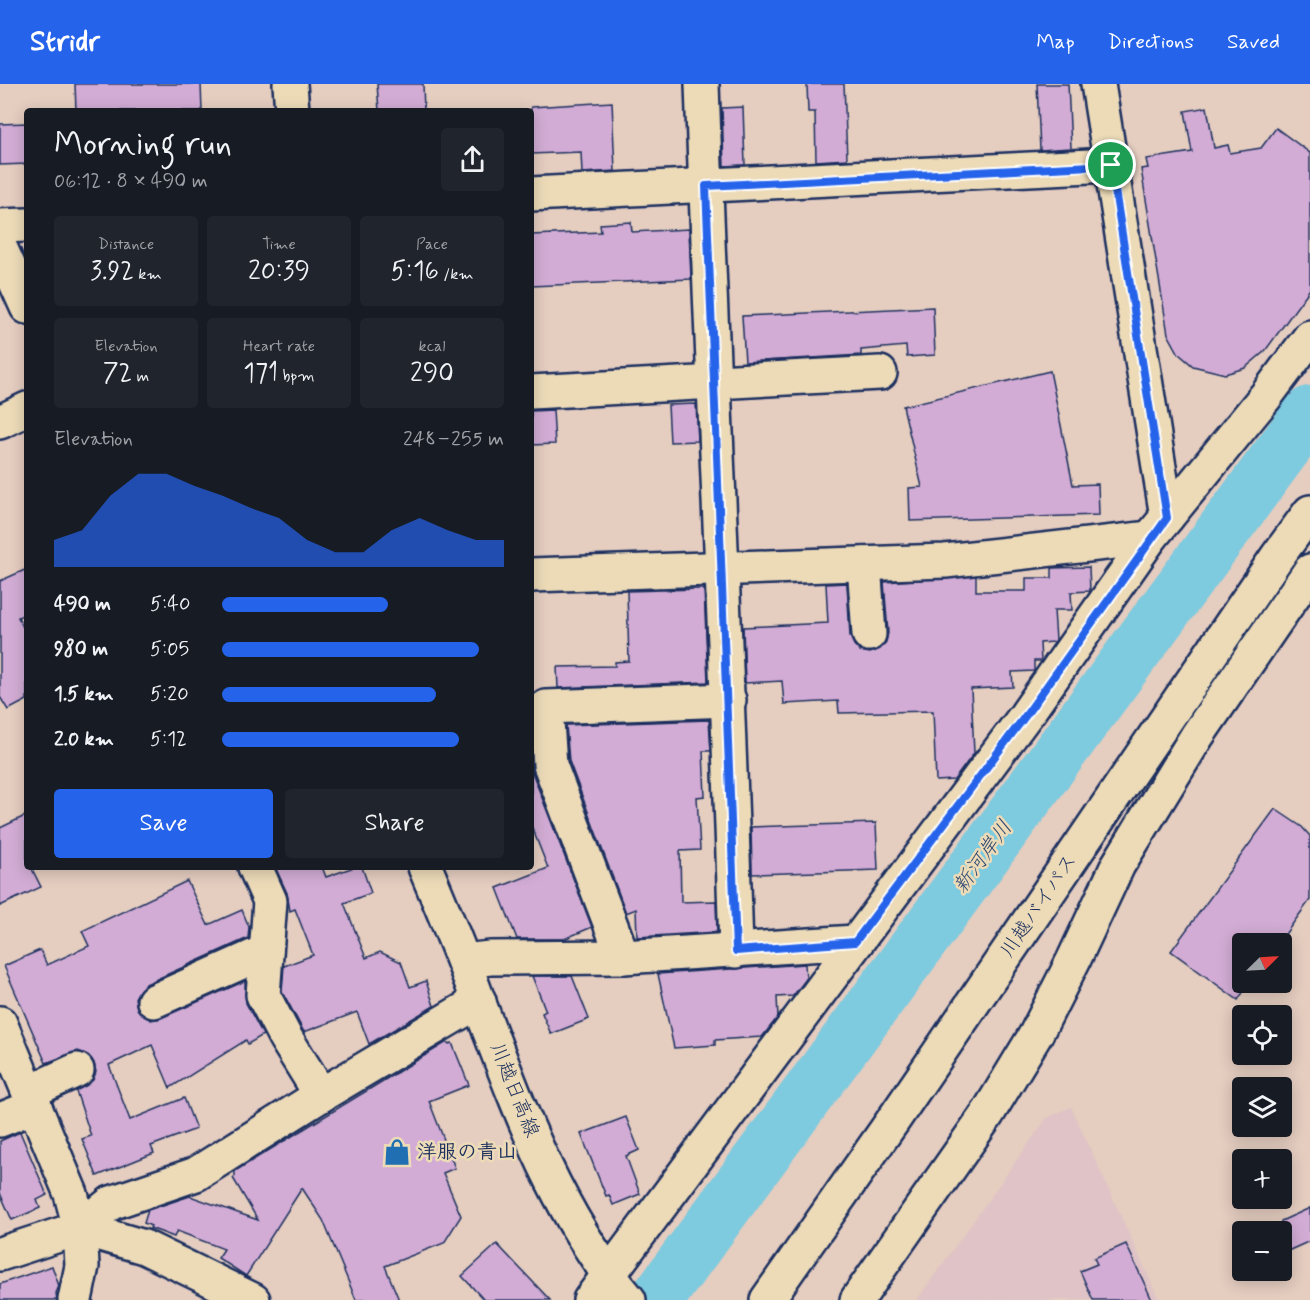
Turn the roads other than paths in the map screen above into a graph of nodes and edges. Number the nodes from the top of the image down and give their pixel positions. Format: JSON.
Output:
{"nodes":[{"id":1,"x":290,"y":84,"type":"edge"},
{"id":2,"x":702,"y":84,"type":"edge"},
{"id":3,"x":1098,"y":84,"type":"edge"},
{"id":4,"x":292,"y":108,"type":"edge"},
{"id":5,"x":1111,"y":165,"type":"junction"},
{"id":6,"x":706,"y":186,"type":"junction"},
{"id":7,"x":534,"y":194,"type":"edge"},
{"id":8,"x":24,"y":225,"type":"edge"},
{"id":9,"x":0,"y":226,"type":"edge"},
{"id":10,"x":0,"y":247,"type":"edge"},
{"id":11,"x":24,"y":300,"type":"edge"},
{"id":12,"x":1310,"y":337,"type":"edge"},
{"id":13,"x":880,"y":373,"type":"dead end"},
{"id":14,"x":714,"y":383,"type":"junction"},
{"id":15,"x":534,"y":392,"type":"edge"},
{"id":16,"x":24,"y":410,"type":"edge"},
{"id":17,"x":0,"y":422,"type":"edge"},
{"id":18,"x":1310,"y":512,"type":"edge"},
{"id":19,"x":1158,"y":528,"type":"junction"},
{"id":20,"x":864,"y":564,"type":"junction"},
{"id":21,"x":721,"y":569,"type":"junction"},
{"id":22,"x":1310,"y":571,"type":"edge"},
{"id":23,"x":534,"y":575,"type":"edge"},
{"id":24,"x":869,"y":634,"type":"dead end"},
{"id":25,"x":729,"y":700,"type":"junction"},
{"id":26,"x":256,"y":870,"type":"edge"},
{"id":27,"x":427,"y":870,"type":"edge"},
{"id":28,"x":855,"y":942,"type":"junction"},
{"id":29,"x":266,"y":951,"type":"junction"},
{"id":30,"x":736,"y":951,"type":"junction"},
{"id":31,"x":623,"y":957,"type":"junction"},
{"id":32,"x":464,"y":961,"type":"junction"},
{"id":33,"x":154,"y":1001,"type":"dead end"},
{"id":34,"x":479,"y":1001,"type":"junction"},
{"id":35,"x":0,"y":1023,"type":"edge"},
{"id":36,"x":77,"y":1070,"type":"dead end"},
{"id":37,"x":321,"y":1095,"type":"junction"},
{"id":38,"x":32,"y":1099,"type":"junction"},
{"id":39,"x":0,"y":1120,"type":"edge"},
{"id":40,"x":80,"y":1228,"type":"junction"},
{"id":41,"x":0,"y":1254,"type":"edge"},
{"id":42,"x":612,"y":1291,"type":"edge"},
{"id":43,"x":75,"y":1300,"type":"edge"},
{"id":44,"x":253,"y":1300,"type":"edge"},
{"id":45,"x":767,"y":1300,"type":"edge"},
{"id":46,"x":857,"y":1300,"type":"edge"}],
"edges":[{"from":1,"to":4,"type":"main road"},
{"from":2,"to":6,"type":"main road"},
{"from":3,"to":5,"type":"main road"},
{"from":5,"to":6,"type":"main road"},
{"from":5,"to":19,"type":"main road"},
{"from":6,"to":7,"type":"main road"},
{"from":6,"to":14,"type":"main road"},
{"from":8,"to":9,"type":"main road"},
{"from":10,"to":11,"type":"main road"},
{"from":12,"to":19,"type":"main road"},
{"from":13,"to":14,"type":"main road"},
{"from":14,"to":15,"type":"main road"},
{"from":14,"to":21,"type":"main road"},
{"from":16,"to":17,"type":"main road"},
{"from":18,"to":45,"type":"main road","name":"川越バイパス"},
{"from":19,"to":20,"type":"main road"},
{"from":19,"to":28,"type":"main road"},
{"from":20,"to":21,"type":"main road"},
{"from":20,"to":24,"type":"main road"},
{"from":21,"to":23,"type":"main road"},
{"from":21,"to":25,"type":"main road"},
{"from":22,"to":46,"type":"main road"},
{"from":25,"to":30,"type":"main road"},
{"from":25,"to":31,"type":"main road"},
{"from":26,"to":29,"type":"main road"},
{"from":27,"to":32,"type":"main road","name":"川越日高線"},
{"from":28,"to":30,"type":"main road"},
{"from":28,"to":42,"type":"main road"},
{"from":29,"to":33,"type":"main road"},
{"from":29,"to":37,"type":"main road"},
{"from":30,"to":31,"type":"main road"},
{"from":31,"to":32,"type":"main road"},
{"from":32,"to":34,"type":"main road","name":"川越日高線"},
{"from":34,"to":37,"type":"main road"},
{"from":34,"to":42,"type":"main road","name":"川越日高線"},
{"from":35,"to":38,"type":"main road"},
{"from":36,"to":38,"type":"main road"},
{"from":37,"to":40,"type":"main road"},
{"from":38,"to":39,"type":"main road"},
{"from":38,"to":40,"type":"main road"},
{"from":40,"to":41,"type":"main road"},
{"from":40,"to":43,"type":"main road"},
{"from":40,"to":44,"type":"main road"}]}
